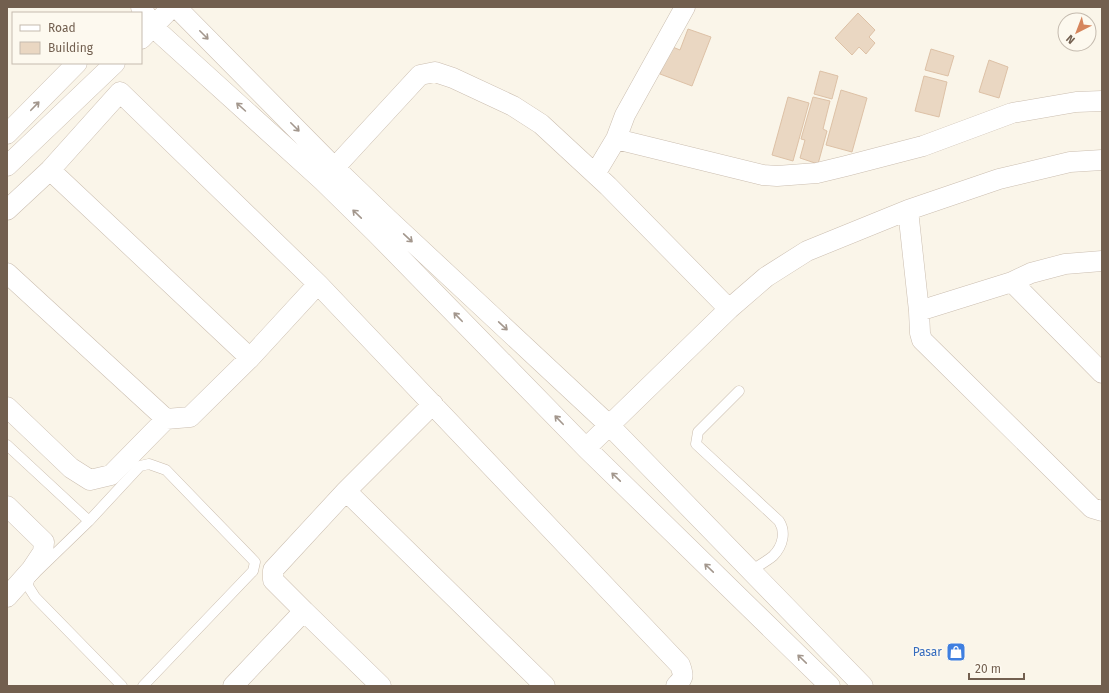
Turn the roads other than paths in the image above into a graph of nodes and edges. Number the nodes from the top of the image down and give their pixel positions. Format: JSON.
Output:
{"nodes":[{"id":1,"x":141,"y":7,"type":"edge"},
{"id":2,"x":172,"y":7,"type":"edge"},
{"id":3,"x":176,"y":7,"type":"edge"},
{"id":4,"x":685,"y":7,"type":"edge"},
{"id":5,"x":147,"y":33,"type":"edge"},
{"id":6,"x":76,"y":64,"type":"edge"},
{"id":7,"x":114,"y":64,"type":"edge"},
{"id":8,"x":1102,"y":101,"type":"edge"},
{"id":9,"x":7,"y":134,"type":"edge"},
{"id":10,"x":616,"y":139,"type":"junction"},
{"id":11,"x":1102,"y":160,"type":"edge"},
{"id":12,"x":7,"y":166,"type":"edge"},
{"id":13,"x":50,"y":170,"type":"junction"},
{"id":14,"x":329,"y":174,"type":"junction"},
{"id":15,"x":595,"y":174,"type":"junction"},
{"id":16,"x":7,"y":210,"type":"edge"},
{"id":17,"x":908,"y":210,"type":"junction"},
{"id":18,"x":382,"y":226,"type":"junction"},
{"id":19,"x":1102,"y":261,"type":"edge"},
{"id":20,"x":7,"y":273,"type":"edge"},
{"id":21,"x":1012,"y":282,"type":"junction"},
{"id":22,"x":318,"y":284,"type":"junction"},
{"id":23,"x":729,"y":309,"type":"junction"},
{"id":24,"x":919,"y":311,"type":"junction"},
{"id":25,"x":250,"y":358,"type":"junction"},
{"id":26,"x":1102,"y":372,"type":"edge"},
{"id":27,"x":739,"y":391,"type":"dead end"},
{"id":28,"x":433,"y":404,"type":"junction"},
{"id":29,"x":7,"y":407,"type":"edge"},
{"id":30,"x":166,"y":419,"type":"junction"},
{"id":31,"x":610,"y":426,"type":"junction"},
{"id":32,"x":7,"y":445,"type":"edge"},
{"id":33,"x":586,"y":448,"type":"junction"},
{"id":34,"x":346,"y":491,"type":"junction"},
{"id":35,"x":7,"y":506,"type":"edge"},
{"id":36,"x":1102,"y":511,"type":"edge"},
{"id":37,"x":89,"y":521,"type":"junction"},
{"id":38,"x":752,"y":570,"type":"junction"},
{"id":39,"x":7,"y":597,"type":"edge"},
{"id":40,"x":304,"y":611,"type":"junction"},
{"id":41,"x":122,"y":686,"type":"edge"},
{"id":42,"x":142,"y":686,"type":"edge"},
{"id":43,"x":233,"y":686,"type":"edge"},
{"id":44,"x":381,"y":686,"type":"edge"},
{"id":45,"x":545,"y":686,"type":"edge"},
{"id":46,"x":676,"y":686,"type":"edge"},
{"id":47,"x":830,"y":686,"type":"edge"},
{"id":48,"x":863,"y":686,"type":"edge"}],
"edges":[{"from":1,"to":5,"type":"street"},
{"from":2,"to":5,"type":"street"},
{"from":3,"to":14,"type":"street","one_way":true},
{"from":4,"to":10,"type":"street"},
{"from":14,"to":5,"type":"street","one_way":true},
{"from":9,"to":6,"type":"street","one_way":true},
{"from":7,"to":12,"type":"street"},
{"from":8,"to":10,"type":"street"},
{"from":10,"to":15,"type":"street"},
{"from":11,"to":17,"type":"street"},
{"from":13,"to":16,"type":"street"},
{"from":13,"to":22,"type":"street"},
{"from":13,"to":25,"type":"street"},
{"from":14,"to":15,"type":"street"},
{"from":14,"to":18,"type":"street"},
{"from":15,"to":23,"type":"street"},
{"from":17,"to":23,"type":"street"},
{"from":17,"to":24,"type":"street"},
{"from":18,"to":31,"type":"street","one_way":true},
{"from":33,"to":18,"type":"street","one_way":true},
{"from":19,"to":21,"type":"street"},
{"from":20,"to":30,"type":"street"},
{"from":21,"to":24,"type":"street"},
{"from":21,"to":26,"type":"street"},
{"from":22,"to":25,"type":"street"},
{"from":22,"to":28,"type":"street"},
{"from":23,"to":31,"type":"street"},
{"from":24,"to":36,"type":"street"},
{"from":25,"to":30,"type":"street"},
{"from":27,"to":38,"type":"lane"},
{"from":28,"to":34,"type":"street"},
{"from":28,"to":46,"type":"street"},
{"from":29,"to":30,"type":"street"},
{"from":31,"to":33,"type":"street"},
{"from":31,"to":38,"type":"street"},
{"from":32,"to":37,"type":"lane"},
{"from":47,"to":33,"type":"street","one_way":true},
{"from":34,"to":40,"type":"street"},
{"from":34,"to":45,"type":"street"},
{"from":35,"to":39,"type":"street"},
{"from":37,"to":41,"type":"lane"},
{"from":37,"to":42,"type":"lane"},
{"from":38,"to":48,"type":"street"},
{"from":40,"to":43,"type":"street"},
{"from":40,"to":44,"type":"street"}]}
